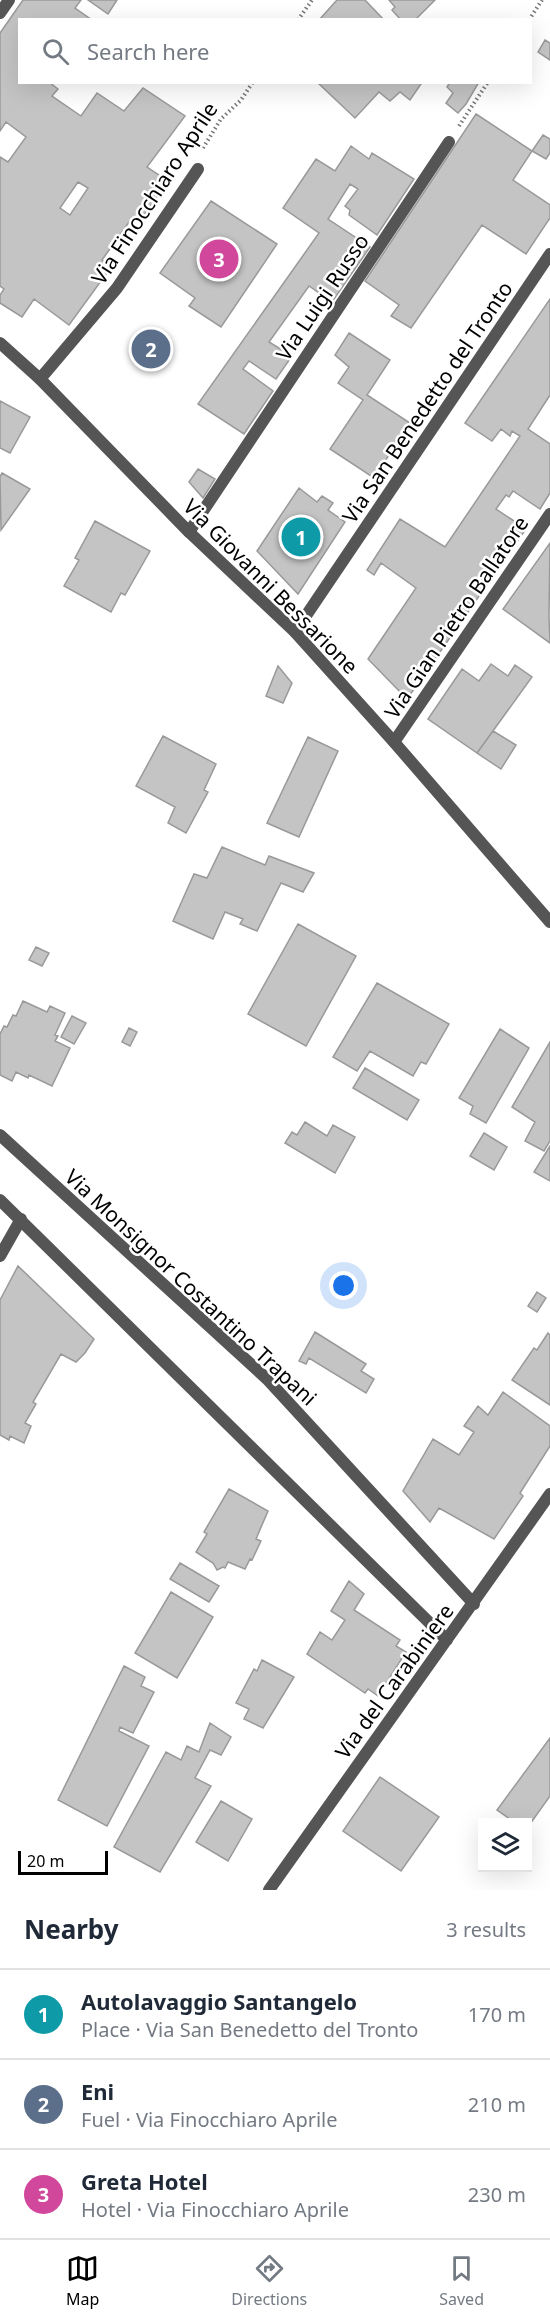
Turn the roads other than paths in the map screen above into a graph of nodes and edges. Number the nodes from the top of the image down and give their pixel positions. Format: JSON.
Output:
{"nodes":[{"id":1,"x":9,"y":0,"type":"edge"},
{"id":2,"x":0,"y":13,"type":"edge"},
{"id":3,"x":449,"y":142,"type":"road end"},
{"id":4,"x":198,"y":169,"type":"road end"},
{"id":5,"x":550,"y":254,"type":"edge"},
{"id":6,"x":0,"y":343,"type":"edge"},
{"id":7,"x":40,"y":379,"type":"junction"},
{"id":8,"x":550,"y":514,"type":"edge"},
{"id":9,"x":189,"y":532,"type":"junction"},
{"id":10,"x":295,"y":632,"type":"junction"},
{"id":11,"x":394,"y":742,"type":"junction"},
{"id":12,"x":550,"y":922,"type":"edge"},
{"id":13,"x":0,"y":1135,"type":"edge"},
{"id":14,"x":0,"y":1200,"type":"edge"},
{"id":15,"x":21,"y":1219,"type":"junction"},
{"id":16,"x":0,"y":1256,"type":"edge"},
{"id":17,"x":550,"y":1494,"type":"edge"},
{"id":18,"x":474,"y":1604,"type":"junction"},
{"id":19,"x":447,"y":1640,"type":"junction"},
{"id":20,"x":269,"y":1890,"type":"edge"}],
"edges":[{"from":1,"to":2,"type":"street"},
{"from":3,"to":9,"type":"street","name":"Via Luigi Russo"},
{"from":4,"to":7,"type":"street","name":"Via Finocchiaro Aprile"},
{"from":5,"to":10,"type":"street","name":"Via San Benedetto del Tronto"},
{"from":6,"to":7,"type":"street","name":"Via Giovanni Bessarione"},
{"from":7,"to":9,"type":"street","name":"Via Giovanni Bessarione"},
{"from":8,"to":11,"type":"street","name":"Via Gian Pietro Ballatore"},
{"from":9,"to":10,"type":"street","name":"Via Giovanni Bessarione"},
{"from":10,"to":11,"type":"street","name":"Via Giovanni Bessarione"},
{"from":11,"to":12,"type":"street","name":"Via Giovanni Bessarione"},
{"from":13,"to":18,"type":"street","name":"Via Monsignor Costantino Trapani"},
{"from":14,"to":15,"type":"street"},
{"from":15,"to":16,"type":"street"},
{"from":15,"to":19,"type":"street"},
{"from":17,"to":18,"type":"street","name":"Via del Carabiniere"},
{"from":18,"to":19,"type":"street","name":"Via del Carabiniere"},
{"from":19,"to":20,"type":"street","name":"Via del Carabiniere"}]}
